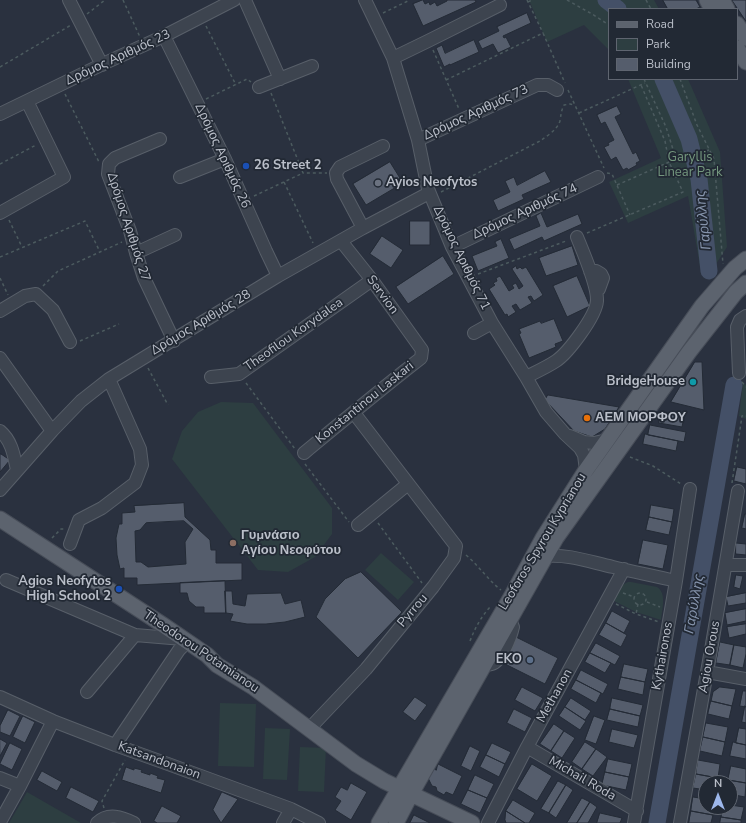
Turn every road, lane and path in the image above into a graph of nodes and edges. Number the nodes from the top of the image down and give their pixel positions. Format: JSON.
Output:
{"nodes":[{"id":1,"x":69,"y":0,"type":"edge"},
{"id":2,"x":106,"y":0,"type":"edge"},
{"id":3,"x":123,"y":0,"type":"edge"},
{"id":4,"x":234,"y":0,"type":"edge"},
{"id":5,"x":245,"y":0,"type":"edge"},
{"id":6,"x":365,"y":0,"type":"edge"},
{"id":7,"x":410,"y":0,"type":"edge"},
{"id":8,"x":532,"y":0,"type":"edge"},
{"id":9,"x":567,"y":0,"type":"edge"},
{"id":10,"x":527,"y":1,"type":"edge"},
{"id":11,"x":500,"y":4,"type":"dead end"},
{"id":12,"x":202,"y":17,"type":"junction"},
{"id":13,"x":374,"y":18,"type":"junction"},
{"id":14,"x":80,"y":20,"type":"junction"},
{"id":15,"x":608,"y":24,"type":"edge"},
{"id":16,"x":738,"y":26,"type":"edge"},
{"id":17,"x":543,"y":33,"type":"junction"},
{"id":18,"x":164,"y":36,"type":"junction"},
{"id":19,"x":746,"y":38,"type":"edge"},
{"id":20,"x":428,"y":41,"type":"junction"},
{"id":21,"x":144,"y":46,"type":"junction"},
{"id":22,"x":738,"y":50,"type":"edge"},
{"id":23,"x":393,"y":58,"type":"junction"},
{"id":24,"x":746,"y":62,"type":"edge"},
{"id":25,"x":102,"y":65,"type":"junction"},
{"id":26,"x":312,"y":66,"type":"dead end"},
{"id":27,"x":0,"y":67,"type":"edge"},
{"id":28,"x":280,"y":79,"type":"junction"},
{"id":29,"x":446,"y":80,"type":"junction"},
{"id":30,"x":644,"y":80,"type":"edge"},
{"id":31,"x":680,"y":80,"type":"edge"},
{"id":32,"x":646,"y":83,"type":"junction"},
{"id":33,"x":61,"y":85,"type":"junction"},
{"id":34,"x":236,"y":85,"type":"junction"},
{"id":35,"x":641,"y":85,"type":"junction"},
{"id":36,"x":263,"y":86,"type":"junction"},
{"id":37,"x":563,"y":87,"type":"junction"},
{"id":38,"x":27,"y":101,"type":"junction"},
{"id":39,"x":198,"y":104,"type":"junction"},
{"id":40,"x":575,"y":105,"type":"junction"},
{"id":41,"x":579,"y":113,"type":"junction"},
{"id":42,"x":0,"y":114,"type":"edge"},
{"id":43,"x":463,"y":119,"type":"junction"},
{"id":44,"x":160,"y":139,"type":"dead end"},
{"id":45,"x":46,"y":140,"type":"junction"},
{"id":46,"x":418,"y":140,"type":"junction"},
{"id":47,"x":383,"y":146,"type":"dead end"},
{"id":48,"x":709,"y":150,"type":"junction"},
{"id":49,"x":225,"y":159,"type":"junction"},
{"id":50,"x":676,"y":159,"type":"junction"},
{"id":51,"x":670,"y":162,"type":"junction"},
{"id":52,"x":0,"y":164,"type":"edge"},
{"id":53,"x":102,"y":166,"type":"dead end"},
{"id":54,"x":336,"y":173,"type":"junction"},
{"id":55,"x":303,"y":174,"type":"junction"},
{"id":56,"x":603,"y":175,"type":"junction"},
{"id":57,"x":180,"y":177,"type":"dead end"},
{"id":58,"x":284,"y":182,"type":"junction"},
{"id":59,"x":617,"y":185,"type":"junction"},
{"id":60,"x":430,"y":195,"type":"junction"},
{"id":61,"x":244,"y":201,"type":"junction"},
{"id":62,"x":2,"y":211,"type":"edge"},
{"id":63,"x":630,"y":215,"type":"junction"},
{"id":64,"x":363,"y":228,"type":"junction"},
{"id":65,"x":175,"y":235,"type":"dead end"},
{"id":66,"x":131,"y":237,"type":"junction"},
{"id":67,"x":577,"y":237,"type":"junction"},
{"id":68,"x":341,"y":241,"type":"junction"},
{"id":69,"x":22,"y":247,"type":"junction"},
{"id":70,"x":452,"y":247,"type":"junction"},
{"id":71,"x":100,"y":252,"type":"junction"},
{"id":72,"x":136,"y":253,"type":"junction"},
{"id":73,"x":318,"y":254,"type":"junction"},
{"id":74,"x":0,"y":257,"type":"edge"},
{"id":75,"x":746,"y":259,"type":"edge"},
{"id":76,"x":723,"y":265,"type":"dead end"},
{"id":77,"x":278,"y":276,"type":"junction"},
{"id":78,"x":0,"y":278,"type":"edge"},
{"id":79,"x":469,"y":278,"type":"junction"},
{"id":80,"x":372,"y":280,"type":"junction"},
{"id":81,"x":746,"y":283,"type":"edge"},
{"id":82,"x":36,"y":294,"type":"junction"},
{"id":83,"x":12,"y":304,"type":"junction"},
{"id":84,"x":0,"y":311,"type":"edge"},
{"id":85,"x":746,"y":316,"type":"edge"},
{"id":86,"x":492,"y":323,"type":"junction"},
{"id":87,"x":118,"y":324,"type":"dead end"},
{"id":88,"x":474,"y":333,"type":"dead end"},
{"id":89,"x":174,"y":341,"type":"junction"},
{"id":90,"x":70,"y":342,"type":"joint"},
{"id":91,"x":422,"y":350,"type":"joint"},
{"id":92,"x":142,"y":359,"type":"junction"},
{"id":93,"x":2,"y":364,"type":"edge"},
{"id":94,"x":739,"y":373,"type":"dead end"},
{"id":95,"x":239,"y":374,"type":"junction"},
{"id":96,"x":211,"y":377,"type":"dead end"},
{"id":97,"x":526,"y":377,"type":"junction"},
{"id":98,"x":109,"y":380,"type":"junction"},
{"id":99,"x":168,"y":405,"type":"dead end"},
{"id":100,"x":354,"y":413,"type":"junction"},
{"id":101,"x":746,"y":416,"type":"edge"},
{"id":102,"x":0,"y":431,"type":"edge"},
{"id":103,"x":52,"y":431,"type":"junction"},
{"id":104,"x":565,"y":434,"type":"junction"},
{"id":105,"x":612,"y":446,"type":"junction"},
{"id":106,"x":304,"y":453,"type":"junction"},
{"id":107,"x":17,"y":470,"type":"junction"},
{"id":108,"x":586,"y":470,"type":"junction"},
{"id":109,"x":408,"y":484,"type":"junction"},
{"id":110,"x":690,"y":489,"type":"joint"},
{"id":111,"x":0,"y":490,"type":"edge"},
{"id":112,"x":738,"y":491,"type":"joint"},
{"id":113,"x":371,"y":514,"type":"junction"},
{"id":114,"x":0,"y":519,"type":"edge"},
{"id":115,"x":358,"y":525,"type":"joint"},
{"id":116,"x":76,"y":529,"type":"junction"},
{"id":117,"x":556,"y":538,"type":"junction"},
{"id":118,"x":51,"y":539,"type":"dead end"},
{"id":119,"x":70,"y":544,"type":"dead end"},
{"id":120,"x":456,"y":546,"type":"junction"},
{"id":121,"x":546,"y":556,"type":"junction"},
{"id":122,"x":566,"y":556,"type":"junction"},
{"id":123,"x":726,"y":565,"type":"junction"},
{"id":124,"x":746,"y":565,"type":"edge"},
{"id":125,"x":624,"y":570,"type":"junction"},
{"id":126,"x":6,"y":580,"type":"dead end"},
{"id":127,"x":676,"y":580,"type":"junction"},
{"id":128,"x":503,"y":591,"type":"dead end"},
{"id":129,"x":429,"y":593,"type":"junction"},
{"id":130,"x":607,"y":600,"type":"junction"},
{"id":131,"x":646,"y":601,"type":"junction"},
{"id":132,"x":638,"y":604,"type":"junction"},
{"id":133,"x":670,"y":612,"type":"junction"},
{"id":134,"x":636,"y":614,"type":"junction"},
{"id":135,"x":668,"y":625,"type":"junction"},
{"id":136,"x":135,"y":635,"type":"junction"},
{"id":137,"x":185,"y":640,"type":"junction"},
{"id":138,"x":707,"y":672,"type":"junction"},
{"id":139,"x":746,"y":679,"type":"edge"},
{"id":140,"x":87,"y":692,"type":"dead end"},
{"id":141,"x":0,"y":696,"type":"edge"},
{"id":142,"x":53,"y":721,"type":"junction"},
{"id":143,"x":309,"y":729,"type":"junction"},
{"id":144,"x":115,"y":746,"type":"junction"},
{"id":145,"x":527,"y":747,"type":"junction"},
{"id":146,"x":130,"y":751,"type":"junction"},
{"id":147,"x":0,"y":778,"type":"edge"},
{"id":148,"x":20,"y":786,"type":"junction"},
{"id":149,"x":405,"y":791,"type":"junction"},
{"id":150,"x":290,"y":808,"type":"junction"},
{"id":151,"x":636,"y":811,"type":"junction"},
{"id":152,"x":102,"y":820,"type":"edge"},
{"id":153,"x":0,"y":822,"type":"edge"},
{"id":154,"x":134,"y":823,"type":"edge"},
{"id":155,"x":283,"y":823,"type":"edge"},
{"id":156,"x":319,"y":823,"type":"edge"},
{"id":157,"x":379,"y":823,"type":"edge"},
{"id":158,"x":396,"y":823,"type":"edge"},
{"id":159,"x":472,"y":823,"type":"edge"},
{"id":160,"x":488,"y":823,"type":"edge"},
{"id":161,"x":634,"y":823,"type":"edge"},
{"id":162,"x":680,"y":823,"type":"edge"}],
"edges":[{"from":1,"to":14,"type":"street"},
{"from":2,"to":14,"type":"path"},
{"from":3,"to":21,"type":"path"},
{"from":4,"to":12,"type":"street","name":"Δρόμος Αριθμός 23"},
{"from":5,"to":28,"type":"street"},
{"from":6,"to":13,"type":"street","name":"Δρόμος Αριθμός 71"},
{"from":7,"to":13,"type":"path"},
{"from":8,"to":10,"type":"path"},
{"from":9,"to":15,"type":"path"},
{"from":10,"to":17,"type":"path"},
{"from":11,"to":20,"type":"street"},
{"from":12,"to":18,"type":"street","name":"Δρόμος Αριθμός 23"},
{"from":12,"to":34,"type":"path"},
{"from":13,"to":23,"type":"street","name":"Δρόμος Αριθμός 71"},
{"from":14,"to":25,"type":"street"},
{"from":14,"to":27,"type":"path"},
{"from":16,"to":19,"type":"main road"},
{"from":17,"to":29,"type":"path"},
{"from":17,"to":37,"type":"path"},
{"from":18,"to":21,"type":"street","name":"Δρόμος Αριθμός 23"},
{"from":18,"to":39,"type":"street","name":"Δρόμος Αριθμός 26"},
{"from":20,"to":23,"type":"street"},
{"from":20,"to":29,"type":"path"},
{"from":21,"to":25,"type":"street","name":"Δρόμος Αριθμός 23"},
{"from":22,"to":24,"type":"main road"},
{"from":23,"to":46,"type":"street","name":"Δρόμος Αριθμός 71"},
{"from":25,"to":33,"type":"street","name":"Δρόμος Αριθμός 23"},
{"from":26,"to":28,"type":"street"},
{"from":28,"to":36,"type":"street"},
{"from":29,"to":43,"type":"path"},
{"from":30,"to":32,"type":"path"},
{"from":31,"to":48,"type":"path"},
{"from":32,"to":35,"type":"path"},
{"from":32,"to":50,"type":"path"},
{"from":33,"to":38,"type":"street","name":"Δρόμος Αριθμός 23"},
{"from":33,"to":53,"type":"path"},
{"from":34,"to":36,"type":"path"},
{"from":34,"to":39,"type":"path"},
{"from":35,"to":41,"type":"path"},
{"from":35,"to":51,"type":"path"},
{"from":36,"to":55,"type":"path"},
{"from":37,"to":40,"type":"path"},
{"from":37,"to":43,"type":"street","name":"Δρόμος Αριθμός 73"},
{"from":38,"to":42,"type":"street","name":"Δρόμος Αριθμός 23"},
{"from":38,"to":45,"type":"street"},
{"from":39,"to":49,"type":"street","name":"Δρόμος Αριθμός 26"},
{"from":40,"to":41,"type":"path"},
{"from":40,"to":60,"type":"path"},
{"from":41,"to":56,"type":"path"},
{"from":43,"to":46,"type":"street","name":"Δρόμος Αριθμός 73"},
{"from":44,"to":66,"type":"street","name":"Δρόμος Αριθμός 27"},
{"from":45,"to":52,"type":"path"},
{"from":45,"to":62,"type":"street"},
{"from":46,"to":60,"type":"street","name":"Δρόμος Αριθμός 71"},
{"from":47,"to":54,"type":"street"},
{"from":48,"to":50,"type":"path"},
{"from":48,"to":76,"type":"path"},
{"from":49,"to":57,"type":"street"},
{"from":49,"to":61,"type":"street","name":"Δρόμος Αριθμός 26"},
{"from":50,"to":51,"type":"path"},
{"from":51,"to":59,"type":"path"},
{"from":51,"to":63,"type":"path"},
{"from":54,"to":55,"type":"path"},
{"from":54,"to":64,"type":"street"},
{"from":55,"to":58,"type":"path"},
{"from":56,"to":59,"type":"path"},
{"from":56,"to":70,"type":"street","name":"Δρόμος Αριθμός 74"},
{"from":58,"to":61,"type":"path"},
{"from":58,"to":73,"type":"path"},
{"from":59,"to":63,"type":"path"},
{"from":60,"to":64,"type":"street","name":"Δρόμος Αριθμός 28"},
{"from":60,"to":70,"type":"street","name":"Δρόμος Αριθμός 71"},
{"from":61,"to":77,"type":"street","name":"Δρόμος Αριθμός 26"},
{"from":62,"to":69,"type":"path"},
{"from":63,"to":67,"type":"path"},
{"from":64,"to":68,"type":"street","name":"Δρόμος Αριθμός 28"},
{"from":65,"to":72,"type":"street"},
{"from":66,"to":71,"type":"path"},
{"from":66,"to":72,"type":"street","name":"Δρόμος Αριθμός 27"},
{"from":67,"to":79,"type":"path"},
{"from":67,"to":97,"type":"street"},
{"from":68,"to":73,"type":"street","name":"Δρόμος Αριθμός 28"},
{"from":68,"to":80,"type":"street","name":"Servion"},
{"from":69,"to":71,"type":"path"},
{"from":69,"to":74,"type":"path"},
{"from":70,"to":79,"type":"street","name":"Δρόμος Αριθμός 71"},
{"from":71,"to":82,"type":"path"},
{"from":72,"to":89,"type":"street","name":"Δρόμος Αριθμός 27"},
{"from":73,"to":77,"type":"street","name":"Δρόμος Αριθμός 28"},
{"from":75,"to":105,"type":"main road","name":"Leoforos Spyrou Kyprianou"},
{"from":77,"to":89,"type":"street","name":"Δρόμος Αριθμός 28"},
{"from":78,"to":83,"type":"path"},
{"from":79,"to":86,"type":"street","name":"Δρόμος Αριθμός 71"},
{"from":80,"to":91,"type":"street","name":"Servion"},
{"from":80,"to":95,"type":"street","name":"Theofilou Korydalea"},
{"from":81,"to":105,"type":"main road","name":"Leoforos Spyrou Kyprianou"},
{"from":82,"to":83,"type":"street"},
{"from":82,"to":90,"type":"street"},
{"from":83,"to":84,"type":"street"},
{"from":85,"to":94,"type":"street"},
{"from":86,"to":88,"type":"street"},
{"from":86,"to":97,"type":"street","name":"Δρόμος Αριθμός 71"},
{"from":87,"to":90,"type":"path"},
{"from":89,"to":92,"type":"street","name":"Δρόμος Αριθμός 28"},
{"from":91,"to":100,"type":"street","name":"Konstantinou Laskari"},
{"from":92,"to":98,"type":"street","name":"Δρόμος Αριθμός 28"},
{"from":92,"to":99,"type":"path"},
{"from":93,"to":103,"type":"street"},
{"from":95,"to":96,"type":"street","name":"Theofilou Korydalea"},
{"from":95,"to":106,"type":"path"},
{"from":97,"to":104,"type":"street","name":"Δρόμος Αριθμός 71"},
{"from":98,"to":103,"type":"street","name":"Δρόμος Αριθμός 28"},
{"from":98,"to":116,"type":"street"},
{"from":100,"to":106,"type":"street","name":"Konstantinou Laskari"},
{"from":100,"to":109,"type":"street"},
{"from":101,"to":112,"type":"path"},
{"from":102,"to":107,"type":"street"},
{"from":103,"to":107,"type":"street","name":"Δρόμος Αριθμός 28"},
{"from":104,"to":105,"type":"street","name":"Δρόμος Αριθμός 71"},
{"from":104,"to":108,"type":"street","name":"Δρόμος Αριθμός 71"},
{"from":105,"to":108,"type":"main road","name":"Leoforos Spyrou Kyprianou"},
{"from":105,"to":110,"type":"path"},
{"from":105,"to":117,"type":"main road","name":"Leoforos Spyrou Kyprianou"},
{"from":106,"to":115,"type":"path"},
{"from":107,"to":111,"type":"street","name":"Δρόμος Αριθμός 28"},
{"from":108,"to":149,"type":"main road","name":"Leoforos Spyrou Kyprianou"},
{"from":109,"to":113,"type":"street"},
{"from":109,"to":120,"type":"street"},
{"from":110,"to":127,"type":"street","name":"Kythaironos"},
{"from":112,"to":123,"type":"street","name":"Agiou Orous"},
{"from":113,"to":115,"type":"street"},
{"from":113,"to":129,"type":"path"},
{"from":114,"to":137,"type":"main road","name":"Theodorou Potamianou"},
{"from":116,"to":118,"type":"path"},
{"from":116,"to":119,"type":"street"},
{"from":117,"to":121,"type":"main road","name":"Leoforos Spyrou Kyprianou"},
{"from":117,"to":122,"type":"street"},
{"from":120,"to":128,"type":"path"},
{"from":120,"to":129,"type":"street","name":"Pyrrou"},
{"from":121,"to":122,"type":"street"},
{"from":121,"to":149,"type":"main road","name":"Leoforos Spyrou Kyprianou"},
{"from":122,"to":125,"type":"street"},
{"from":123,"to":124,"type":"street"},
{"from":123,"to":138,"type":"street","name":"Agiou Orous"},
{"from":125,"to":127,"type":"street"},
{"from":125,"to":130,"type":"street","name":"Methanon"},
{"from":126,"to":136,"type":"street"},
{"from":127,"to":133,"type":"street","name":"Kythaironos"},
{"from":129,"to":143,"type":"street","name":"Pyrrou"},
{"from":130,"to":134,"type":"path"},
{"from":130,"to":145,"type":"street","name":"Methanon"},
{"from":131,"to":132,"type":"path"},
{"from":131,"to":132,"type":"path"},
{"from":131,"to":133,"type":"path"},
{"from":132,"to":134,"type":"path"},
{"from":133,"to":135,"type":"street","name":"Kythaironos"},
{"from":134,"to":135,"type":"path"},
{"from":135,"to":151,"type":"street","name":"Kythaironos"},
{"from":136,"to":137,"type":"street"},
{"from":136,"to":140,"type":"street"},
{"from":137,"to":143,"type":"main road","name":"Theodorou Potamianou"},
{"from":137,"to":144,"type":"street"},
{"from":138,"to":139,"type":"street"},
{"from":138,"to":162,"type":"street","name":"Agiou Orous"},
{"from":141,"to":142,"type":"street","name":"Katsandonaion"},
{"from":142,"to":144,"type":"street","name":"Katsandonaion"},
{"from":142,"to":148,"type":"street"},
{"from":143,"to":149,"type":"main road","name":"Theodorou Potamianou"},
{"from":144,"to":146,"type":"street","name":"Katsandonaion"},
{"from":145,"to":151,"type":"street","name":"Michail Roda"},
{"from":145,"to":160,"type":"street","name":"Methanon"},
{"from":146,"to":150,"type":"street","name":"Katsandonaion"},
{"from":146,"to":152,"type":"path"},
{"from":147,"to":148,"type":"street"},
{"from":148,"to":153,"type":"street"},
{"from":149,"to":157,"type":"main road","name":"Leoforos Spyrou Kyprianou"},
{"from":149,"to":158,"type":"main road","name":"Leoforos Spyrou Kyprianou"},
{"from":149,"to":159,"type":"main road","name":"Theodorou Potamianou"},
{"from":150,"to":155,"type":"street"},
{"from":150,"to":156,"type":"street","name":"Katsandonaion"},
{"from":151,"to":161,"type":"street","name":"Kythaironos"},
{"from":152,"to":154,"type":"street"}]}
